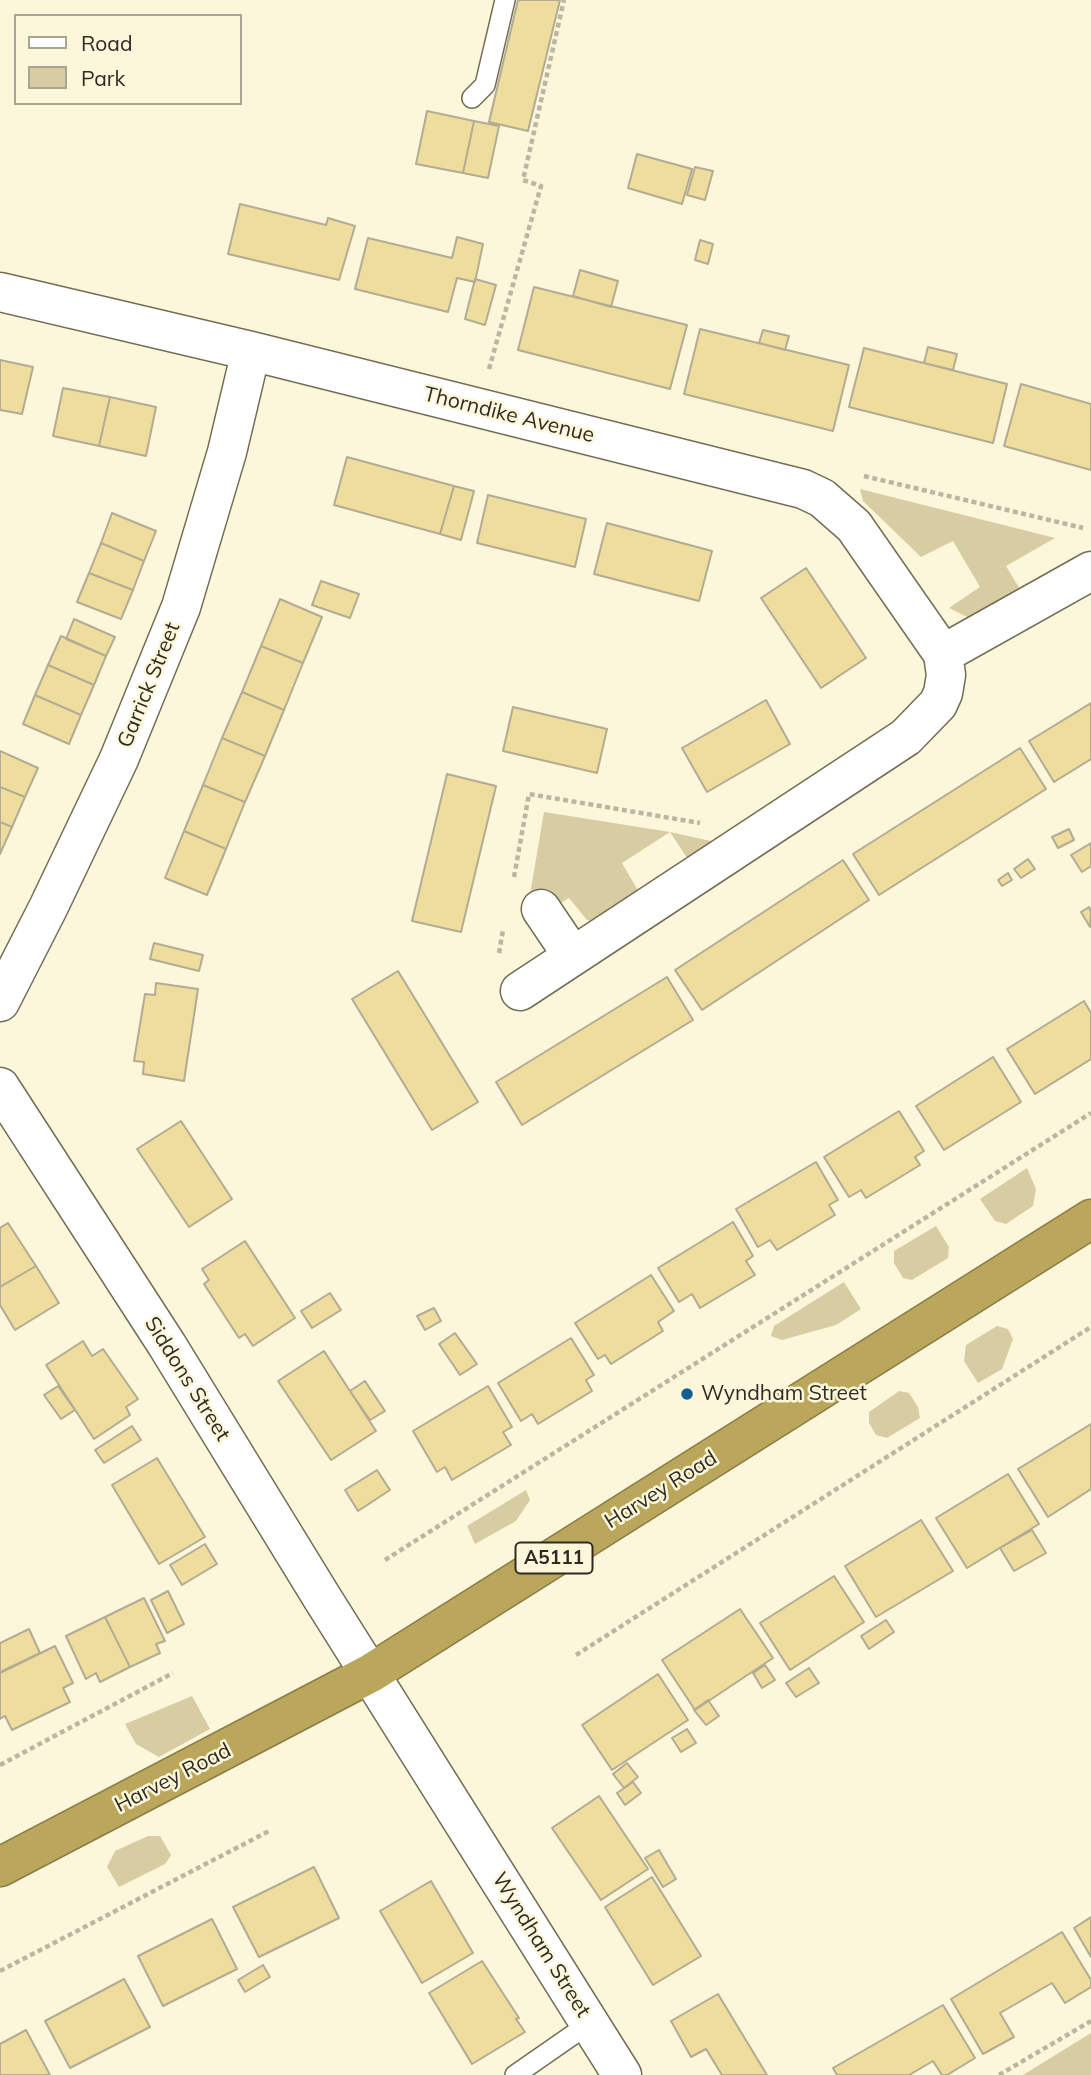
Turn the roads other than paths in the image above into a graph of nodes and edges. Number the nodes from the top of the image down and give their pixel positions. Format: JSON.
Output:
{"nodes":[{"id":1,"x":505,"y":0,"type":"edge"},
{"id":2,"x":471,"y":98,"type":"dead end"},
{"id":3,"x":0,"y":292,"type":"edge"},
{"id":4,"x":251,"y":351,"type":"junction"},
{"id":5,"x":1091,"y":571,"type":"edge"},
{"id":6,"x":943,"y":654,"type":"junction"},
{"id":7,"x":526,"y":898,"type":"road end"},
{"id":8,"x":572,"y":956,"type":"junction"},
{"id":9,"x":520,"y":991,"type":"road end"},
{"id":10,"x":0,"y":1002,"type":"edge"},
{"id":11,"x":0,"y":1087,"type":"edge"},
{"id":12,"x":1091,"y":1219,"type":"edge"},
{"id":13,"x":371,"y":1673,"type":"junction"},
{"id":14,"x":0,"y":1867,"type":"edge"},
{"id":15,"x":590,"y":2023,"type":"junction"},
{"id":16,"x":514,"y":2075,"type":"edge"},
{"id":17,"x":622,"y":2075,"type":"edge"}],
"edges":[{"from":1,"to":2,"type":"lane"},
{"from":3,"to":4,"type":"street","name":"Thorndike Avenue"},
{"from":4,"to":6,"type":"street","name":"Thorndike Avenue"},
{"from":4,"to":10,"type":"street","name":"Garrick Street"},
{"from":5,"to":6,"type":"street"},
{"from":6,"to":8,"type":"street"},
{"from":7,"to":8,"type":"street"},
{"from":8,"to":9,"type":"street"},
{"from":11,"to":13,"type":"street","name":"Siddons Street"},
{"from":12,"to":13,"type":"highway","name":"Harvey Road","number":"A5111"},
{"from":13,"to":14,"type":"highway","name":"Harvey Road","number":"A5111"},
{"from":13,"to":15,"type":"street","name":"Wyndham Street"},
{"from":15,"to":16,"type":"lane"},
{"from":15,"to":17,"type":"street","name":"Wyndham Street"}]}
